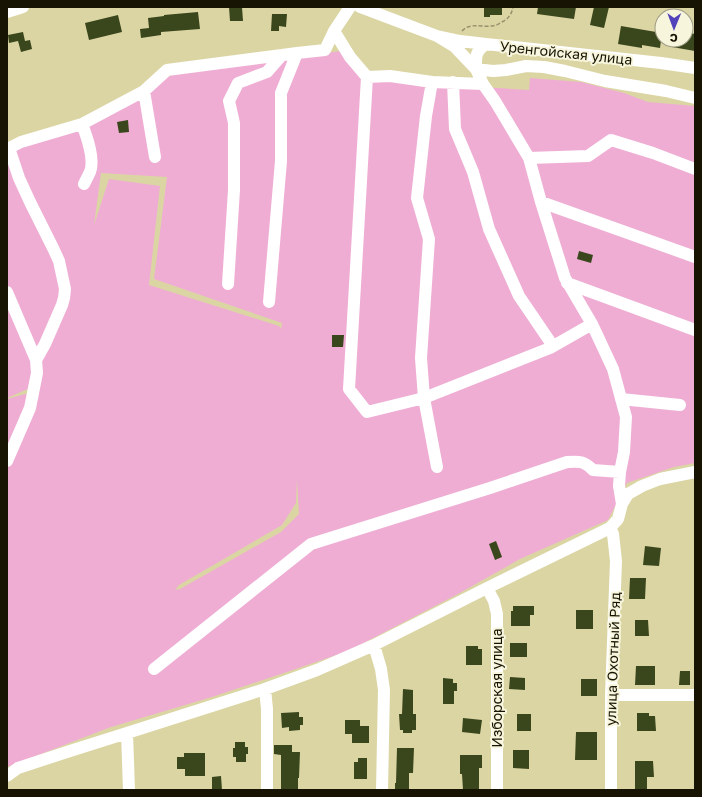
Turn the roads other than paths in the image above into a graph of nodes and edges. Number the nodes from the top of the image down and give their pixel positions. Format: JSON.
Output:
{"nodes":[{"id":1,"x":23,"y":7,"type":"edge"},
{"id":2,"x":350,"y":7,"type":"edge"},
{"id":3,"x":360,"y":7,"type":"edge"},
{"id":4,"x":7,"y":12,"type":"edge"},
{"id":5,"x":334,"y":31,"type":"junction"},
{"id":6,"x":437,"y":36,"type":"junction"},
{"id":7,"x":486,"y":44,"type":"junction"},
{"id":8,"x":297,"y":53,"type":"junction"},
{"id":9,"x":282,"y":55,"type":"junction"},
{"id":10,"x":695,"y":68,"type":"edge"},
{"id":11,"x":476,"y":69,"type":"junction"},
{"id":12,"x":367,"y":77,"type":"junction"},
{"id":13,"x":432,"y":82,"type":"junction"},
{"id":14,"x":453,"y":82,"type":"junction"},
{"id":15,"x":484,"y":84,"type":"junction"},
{"id":16,"x":144,"y":91,"type":"junction"},
{"id":17,"x":695,"y":98,"type":"edge"},
{"id":18,"x":82,"y":124,"type":"junction"},
{"id":19,"x":8,"y":148,"type":"edge"},
{"id":20,"x":155,"y":157,"type":"dead end"},
{"id":21,"x":529,"y":158,"type":"junction"},
{"id":22,"x":695,"y":169,"type":"edge"},
{"id":23,"x":84,"y":184,"type":"dead end"},
{"id":24,"x":541,"y":202,"type":"junction"},
{"id":25,"x":695,"y":257,"type":"edge"},
{"id":26,"x":567,"y":283,"type":"junction"},
{"id":27,"x":228,"y":284,"type":"dead end"},
{"id":28,"x":7,"y":292,"type":"edge"},
{"id":29,"x":269,"y":302,"type":"dead end"},
{"id":30,"x":592,"y":324,"type":"junction"},
{"id":31,"x":695,"y":330,"type":"edge"},
{"id":32,"x":553,"y":346,"type":"junction"},
{"id":33,"x":36,"y":360,"type":"junction"},
{"id":34,"x":424,"y":398,"type":"junction"},
{"id":35,"x":621,"y":399,"type":"junction"},
{"id":36,"x":680,"y":405,"type":"dead end"},
{"id":37,"x":7,"y":461,"type":"edge"},
{"id":38,"x":437,"y":467,"type":"dead end"},
{"id":39,"x":620,"y":472,"type":"junction"},
{"id":40,"x":695,"y":472,"type":"edge"},
{"id":41,"x":622,"y":504,"type":"junction"},
{"id":42,"x":610,"y":528,"type":"junction"},
{"id":43,"x":487,"y":588,"type":"junction"},
{"id":44,"x":374,"y":645,"type":"junction"},
{"id":45,"x":154,"y":669,"type":"dead end"},
{"id":46,"x":265,"y":689,"type":"junction"},
{"id":47,"x":611,"y":695,"type":"junction"},
{"id":48,"x":695,"y":695,"type":"edge"},
{"id":49,"x":127,"y":733,"type":"junction"},
{"id":50,"x":7,"y":776,"type":"edge"},
{"id":51,"x":129,"y":790,"type":"edge"},
{"id":52,"x":267,"y":790,"type":"edge"},
{"id":53,"x":382,"y":790,"type":"edge"},
{"id":54,"x":497,"y":790,"type":"edge"},
{"id":55,"x":612,"y":790,"type":"edge"}],
"edges":[{"from":1,"to":4,"type":"street"},
{"from":2,"to":5,"type":"street"},
{"from":3,"to":6,"type":"street"},
{"from":5,"to":8,"type":"street"},
{"from":5,"to":12,"type":"street"},
{"from":6,"to":7,"type":"street","name":"Уренгойская улица"},
{"from":6,"to":11,"type":"street"},
{"from":7,"to":10,"type":"street","name":"Уренгойская улица"},
{"from":7,"to":11,"type":"street"},
{"from":8,"to":9,"type":"street"},
{"from":8,"to":29,"type":"street"},
{"from":9,"to":16,"type":"street"},
{"from":9,"to":27,"type":"street"},
{"from":11,"to":15,"type":"street"},
{"from":11,"to":17,"type":"street"},
{"from":12,"to":13,"type":"street"},
{"from":12,"to":34,"type":"street"},
{"from":13,"to":14,"type":"street"},
{"from":13,"to":34,"type":"street"},
{"from":14,"to":15,"type":"street"},
{"from":14,"to":32,"type":"street"},
{"from":15,"to":21,"type":"street"},
{"from":16,"to":18,"type":"street"},
{"from":16,"to":20,"type":"street"},
{"from":18,"to":19,"type":"street"},
{"from":18,"to":23,"type":"street"},
{"from":19,"to":33,"type":"street"},
{"from":21,"to":22,"type":"street"},
{"from":21,"to":24,"type":"street"},
{"from":24,"to":25,"type":"street"},
{"from":24,"to":26,"type":"street"},
{"from":26,"to":30,"type":"street"},
{"from":26,"to":31,"type":"street"},
{"from":28,"to":33,"type":"street"},
{"from":30,"to":32,"type":"street"},
{"from":30,"to":35,"type":"street"},
{"from":32,"to":34,"type":"street"},
{"from":33,"to":37,"type":"street"},
{"from":34,"to":38,"type":"street"},
{"from":35,"to":36,"type":"street"},
{"from":35,"to":39,"type":"street"},
{"from":39,"to":41,"type":"street"},
{"from":39,"to":45,"type":"street"},
{"from":40,"to":41,"type":"street"},
{"from":41,"to":42,"type":"street"},
{"from":42,"to":43,"type":"street"},
{"from":42,"to":47,"type":"street","name":"улица Охотный Ряд"},
{"from":43,"to":44,"type":"street"},
{"from":43,"to":54,"type":"street","name":"Изборская улица"},
{"from":44,"to":46,"type":"street"},
{"from":44,"to":53,"type":"street"},
{"from":46,"to":49,"type":"street"},
{"from":46,"to":52,"type":"street"},
{"from":47,"to":48,"type":"street"},
{"from":47,"to":55,"type":"street","name":"улица Охотный Ряд"},
{"from":49,"to":50,"type":"street"},
{"from":49,"to":51,"type":"street"}]}
